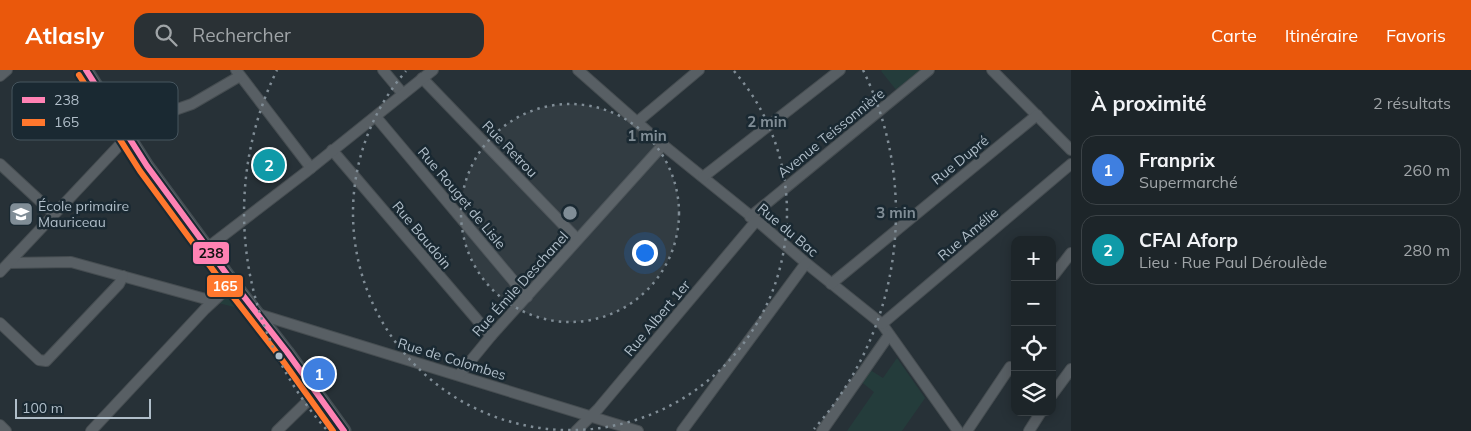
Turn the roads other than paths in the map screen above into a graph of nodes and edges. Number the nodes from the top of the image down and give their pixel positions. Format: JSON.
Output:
{"nodes":[{"id":1,"x":7,"y":70,"type":"edge"},
{"id":2,"x":86,"y":70,"type":"edge"},
{"id":3,"x":384,"y":70,"type":"edge"},
{"id":4,"x":432,"y":70,"type":"edge"},
{"id":5,"x":578,"y":70,"type":"edge"},
{"id":6,"x":699,"y":70,"type":"edge"},
{"id":7,"x":840,"y":70,"type":"edge"},
{"id":8,"x":929,"y":70,"type":"edge"},
{"id":9,"x":992,"y":70,"type":"edge"},
{"id":10,"x":238,"y":73,"type":"edge"},
{"id":11,"x":0,"y":76,"type":"edge"},
{"id":12,"x":422,"y":78,"type":"junction"},
{"id":13,"x":94,"y":82,"type":"edge"},
{"id":14,"x":403,"y":94,"type":"junction"},
{"id":15,"x":178,"y":109,"type":"tunnel mouth"},
{"id":16,"x":1037,"y":114,"type":"junction"},
{"id":17,"x":376,"y":117,"type":"junction"},
{"id":18,"x":637,"y":122,"type":"junction"},
{"id":19,"x":124,"y":140,"type":"edge"},
{"id":20,"x":131,"y":140,"type":"edge"},
{"id":21,"x":663,"y":145,"type":"junction"},
{"id":22,"x":332,"y":150,"type":"junction"},
{"id":23,"x":1071,"y":150,"type":"edge"},
{"id":24,"x":0,"y":164,"type":"edge"},
{"id":25,"x":1071,"y":164,"type":"edge"},
{"id":26,"x":311,"y":168,"type":"junction"},
{"id":27,"x":703,"y":177,"type":"junction"},
{"id":28,"x":54,"y":214,"type":"junction"},
{"id":29,"x":753,"y":219,"type":"junction"},
{"id":30,"x":577,"y":240,"type":"junction"},
{"id":31,"x":207,"y":248,"type":"junction"},
{"id":32,"x":1071,"y":253,"type":"edge"},
{"id":33,"x":9,"y":263,"type":"junction"},
{"id":34,"x":806,"y":263,"type":"junction"},
{"id":35,"x":0,"y":272,"type":"edge"},
{"id":36,"x":1056,"y":272,"type":"edge"},
{"id":37,"x":123,"y":276,"type":"junction"},
{"id":38,"x":233,"y":283,"type":"junction"},
{"id":39,"x":831,"y":284,"type":"junction"},
{"id":40,"x":527,"y":297,"type":"junction"},
{"id":41,"x":213,"y":301,"type":"junction"},
{"id":42,"x":258,"y":314,"type":"junction"},
{"id":43,"x":0,"y":323,"type":"edge"},
{"id":44,"x":882,"y":324,"type":"junction"},
{"id":45,"x":889,"y":335,"type":"junction"},
{"id":46,"x":491,"y":336,"type":"junction"},
{"id":47,"x":1011,"y":368,"type":"edge"},
{"id":48,"x":1071,"y":369,"type":"edge"},
{"id":49,"x":458,"y":375,"type":"junction"},
{"id":50,"x":1056,"y":390,"type":"edge"},
{"id":51,"x":316,"y":393,"type":"junction"},
{"id":52,"x":1038,"y":416,"type":"edge"},
{"id":53,"x":590,"y":417,"type":"junction"},
{"id":54,"x":0,"y":425,"type":"edge"},
{"id":55,"x":6,"y":431,"type":"edge"},
{"id":56,"x":91,"y":431,"type":"edge"},
{"id":57,"x":277,"y":431,"type":"edge"},
{"id":58,"x":344,"y":431,"type":"edge"},
{"id":59,"x":576,"y":431,"type":"edge"},
{"id":60,"x":638,"y":431,"type":"edge"},
{"id":61,"x":682,"y":431,"type":"edge"},
{"id":62,"x":822,"y":431,"type":"edge"},
{"id":63,"x":958,"y":431,"type":"edge"},
{"id":64,"x":967,"y":431,"type":"edge"},
{"id":65,"x":1029,"y":431,"type":"edge"}],
"edges":[{"from":1,"to":11,"type":"street"},
{"from":2,"to":13,"type":"main road"},
{"from":3,"to":14,"type":"street"},
{"from":4,"to":12,"type":"street"},
{"from":5,"to":18,"type":"street","name":"Rue du Bac"},
{"from":6,"to":18,"type":"street"},
{"from":7,"to":27,"type":"street"},
{"from":8,"to":29,"type":"street","name":"Avenue Teissonnière"},
{"from":9,"to":16,"type":"street"},
{"from":10,"to":15,"type":"street"},
{"from":10,"to":26,"type":"street"},
{"from":12,"to":14,"type":"street"},
{"from":12,"to":30,"type":"street","name":"Rue Retrou"},
{"from":14,"to":17,"type":"street"},
{"from":16,"to":23,"type":"street"},
{"from":16,"to":39,"type":"street","name":"Rue Dupré"},
{"from":17,"to":22,"type":"street"},
{"from":17,"to":40,"type":"street","name":"Rue Rouget de Lisle"},
{"from":18,"to":21,"type":"street","name":"Rue du Bac"},
{"from":19,"to":28,"type":"street"},
{"from":20,"to":31,"type":"main road"},
{"from":21,"to":27,"type":"street","name":"Rue du Bac"},
{"from":21,"to":30,"type":"street","name":"Rue Émile Deschanel"},
{"from":22,"to":26,"type":"street"},
{"from":22,"to":46,"type":"street","name":"Rue Baudoin"},
{"from":24,"to":28,"type":"street"},
{"from":25,"to":44,"type":"street","name":"Rue Amélie"},
{"from":26,"to":31,"type":"street"},
{"from":27,"to":29,"type":"street","name":"Rue du Bac"},
{"from":28,"to":33,"type":"street"},
{"from":29,"to":34,"type":"street","name":"Rue du Bac"},
{"from":29,"to":53,"type":"street","name":"Rue Albert 1er"},
{"from":30,"to":40,"type":"street","name":"Rue Émile Deschanel"},
{"from":31,"to":38,"type":"main road"},
{"from":32,"to":36,"type":"street"},
{"from":33,"to":35,"type":"street"},
{"from":33,"to":37,"type":"street"},
{"from":34,"to":39,"type":"street","name":"Rue du Bac"},
{"from":34,"to":61,"type":"street"},
{"from":37,"to":41,"type":"street"},
{"from":37,"to":43,"type":"street"},
{"from":38,"to":41,"type":"street"},
{"from":38,"to":42,"type":"main road"},
{"from":39,"to":44,"type":"street","name":"Rue du Bac"},
{"from":40,"to":46,"type":"street","name":"Rue Émile Deschanel"},
{"from":41,"to":56,"type":"street"},
{"from":42,"to":49,"type":"street","name":"Rue de Colombes"},
{"from":42,"to":51,"type":"main road"},
{"from":44,"to":45,"type":"street","name":"Rue du Bac"},
{"from":45,"to":62,"type":"street"},
{"from":45,"to":63,"type":"street","name":"Rue du Bac"},
{"from":46,"to":49,"type":"street","name":"Rue Émile Deschanel"},
{"from":47,"to":64,"type":"street"},
{"from":48,"to":50,"type":"street"},
{"from":49,"to":53,"type":"street","name":"Rue de Colombes"},
{"from":51,"to":57,"type":"street"},
{"from":51,"to":58,"type":"main road"},
{"from":52,"to":65,"type":"street"},
{"from":53,"to":59,"type":"street","name":"Rue Albert 1er"},
{"from":53,"to":60,"type":"street","name":"Rue de Colombes"},
{"from":54,"to":55,"type":"street"}]}
